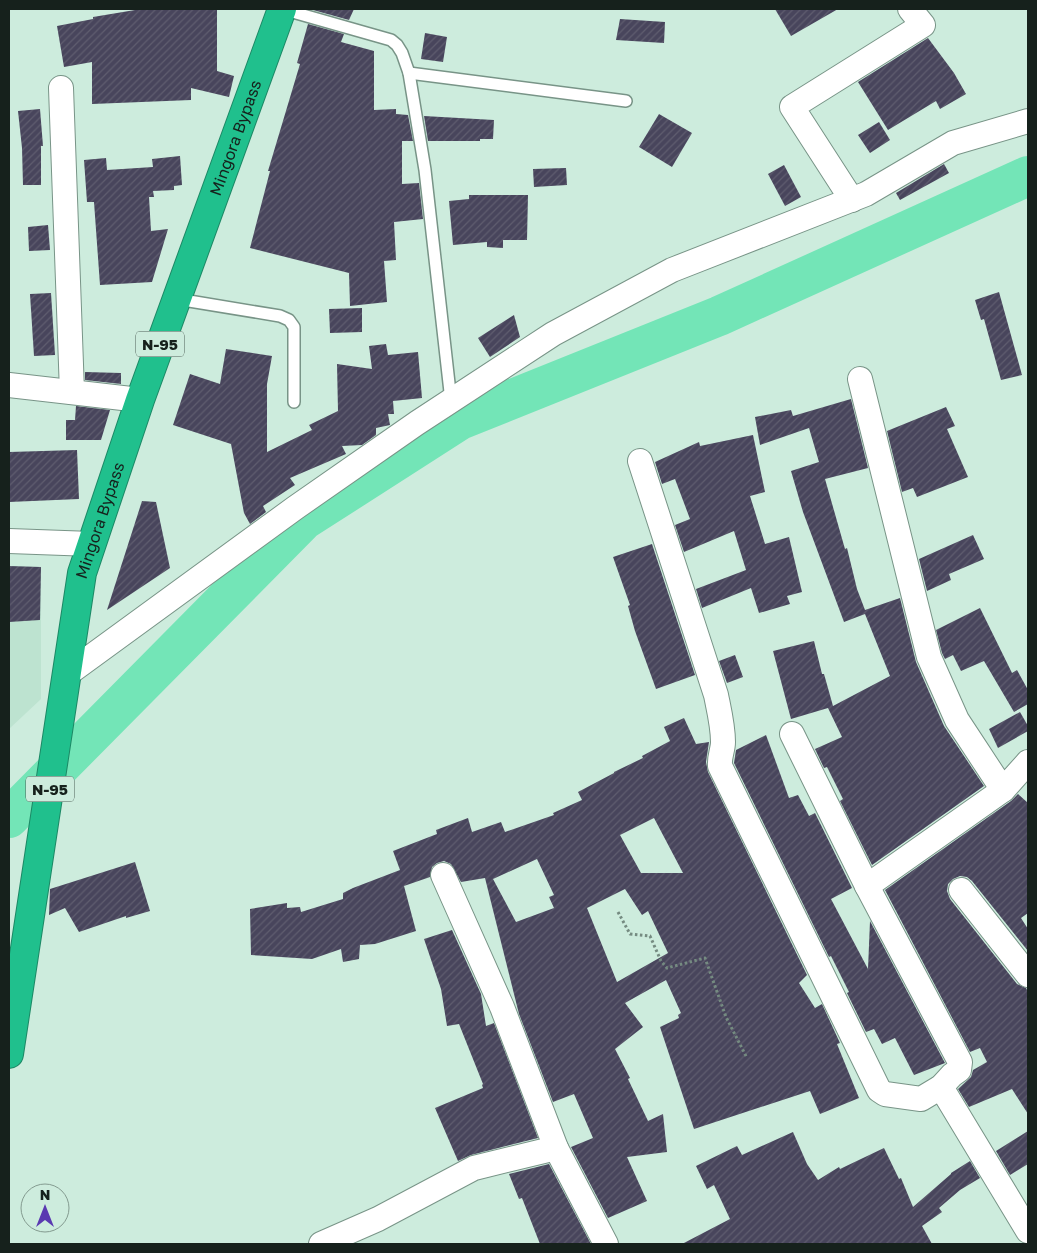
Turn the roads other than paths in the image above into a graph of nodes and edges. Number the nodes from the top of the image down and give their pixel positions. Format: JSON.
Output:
{"nodes":[{"id":1,"x":282,"y":9,"type":"edge"},
{"id":2,"x":910,"y":9,"type":"edge"},
{"id":3,"x":409,"y":73,"type":"junction"},
{"id":4,"x":62,"y":88,"type":"dead end"},
{"id":5,"x":626,"y":101,"type":"dead end"},
{"id":6,"x":1028,"y":121,"type":"edge"},
{"id":7,"x":852,"y":200,"type":"junction"},
{"id":8,"x":177,"y":299,"type":"junction"},
{"id":9,"x":860,"y":379,"type":"dead end"},
{"id":10,"x":9,"y":385,"type":"edge"},
{"id":11,"x":72,"y":392,"type":"junction"},
{"id":12,"x":140,"y":400,"type":"junction"},
{"id":13,"x":451,"y":401,"type":"junction"},
{"id":14,"x":294,"y":402,"type":"dead end"},
{"id":15,"x":640,"y":462,"type":"dead end"},
{"id":16,"x":9,"y":541,"type":"edge"},
{"id":17,"x":92,"y":544,"type":"junction"},
{"id":18,"x":66,"y":681,"type":"junction"},
{"id":19,"x":792,"y":734,"type":"dead end"},
{"id":20,"x":1028,"y":762,"type":"edge"},
{"id":21,"x":1002,"y":790,"type":"junction"},
{"id":22,"x":443,"y":875,"type":"dead end"},
{"id":23,"x":867,"y":886,"type":"junction"},
{"id":24,"x":961,"y":890,"type":"dead end"},
{"id":25,"x":1028,"y":975,"type":"edge"},
{"id":26,"x":9,"y":1054,"type":"edge"},
{"id":27,"x":942,"y":1088,"type":"junction"},
{"id":28,"x":556,"y":1148,"type":"junction"},
{"id":29,"x":1028,"y":1231,"type":"edge"},
{"id":30,"x":321,"y":1244,"type":"edge"},
{"id":31,"x":606,"y":1244,"type":"edge"}],
"edges":[{"from":1,"to":3,"type":"lane"},
{"from":1,"to":8,"type":"highway","name":"Mingora Bypass","number":"N-95"},
{"from":2,"to":7,"type":"street"},
{"from":3,"to":5,"type":"lane"},
{"from":3,"to":13,"type":"lane"},
{"from":4,"to":11,"type":"street"},
{"from":6,"to":7,"type":"street"},
{"from":7,"to":13,"type":"street"},
{"from":8,"to":12,"type":"highway","name":"Mingora Bypass","number":"N-95"},
{"from":8,"to":14,"type":"lane"},
{"from":9,"to":21,"type":"street"},
{"from":10,"to":11,"type":"street"},
{"from":11,"to":12,"type":"street"},
{"from":12,"to":17,"type":"highway","name":"Mingora Bypass","number":"N-95"},
{"from":13,"to":18,"type":"street"},
{"from":15,"to":27,"type":"street"},
{"from":16,"to":17,"type":"street"},
{"from":17,"to":18,"type":"highway","name":"Mingora Bypass","number":"N-95"},
{"from":18,"to":26,"type":"highway","name":"Mingora Bypass","number":"N-95"},
{"from":19,"to":23,"type":"street"},
{"from":20,"to":21,"type":"street"},
{"from":21,"to":23,"type":"street"},
{"from":22,"to":28,"type":"street"},
{"from":23,"to":27,"type":"street"},
{"from":24,"to":25,"type":"street"},
{"from":27,"to":29,"type":"street"},
{"from":28,"to":30,"type":"street"},
{"from":28,"to":31,"type":"street"}]}
